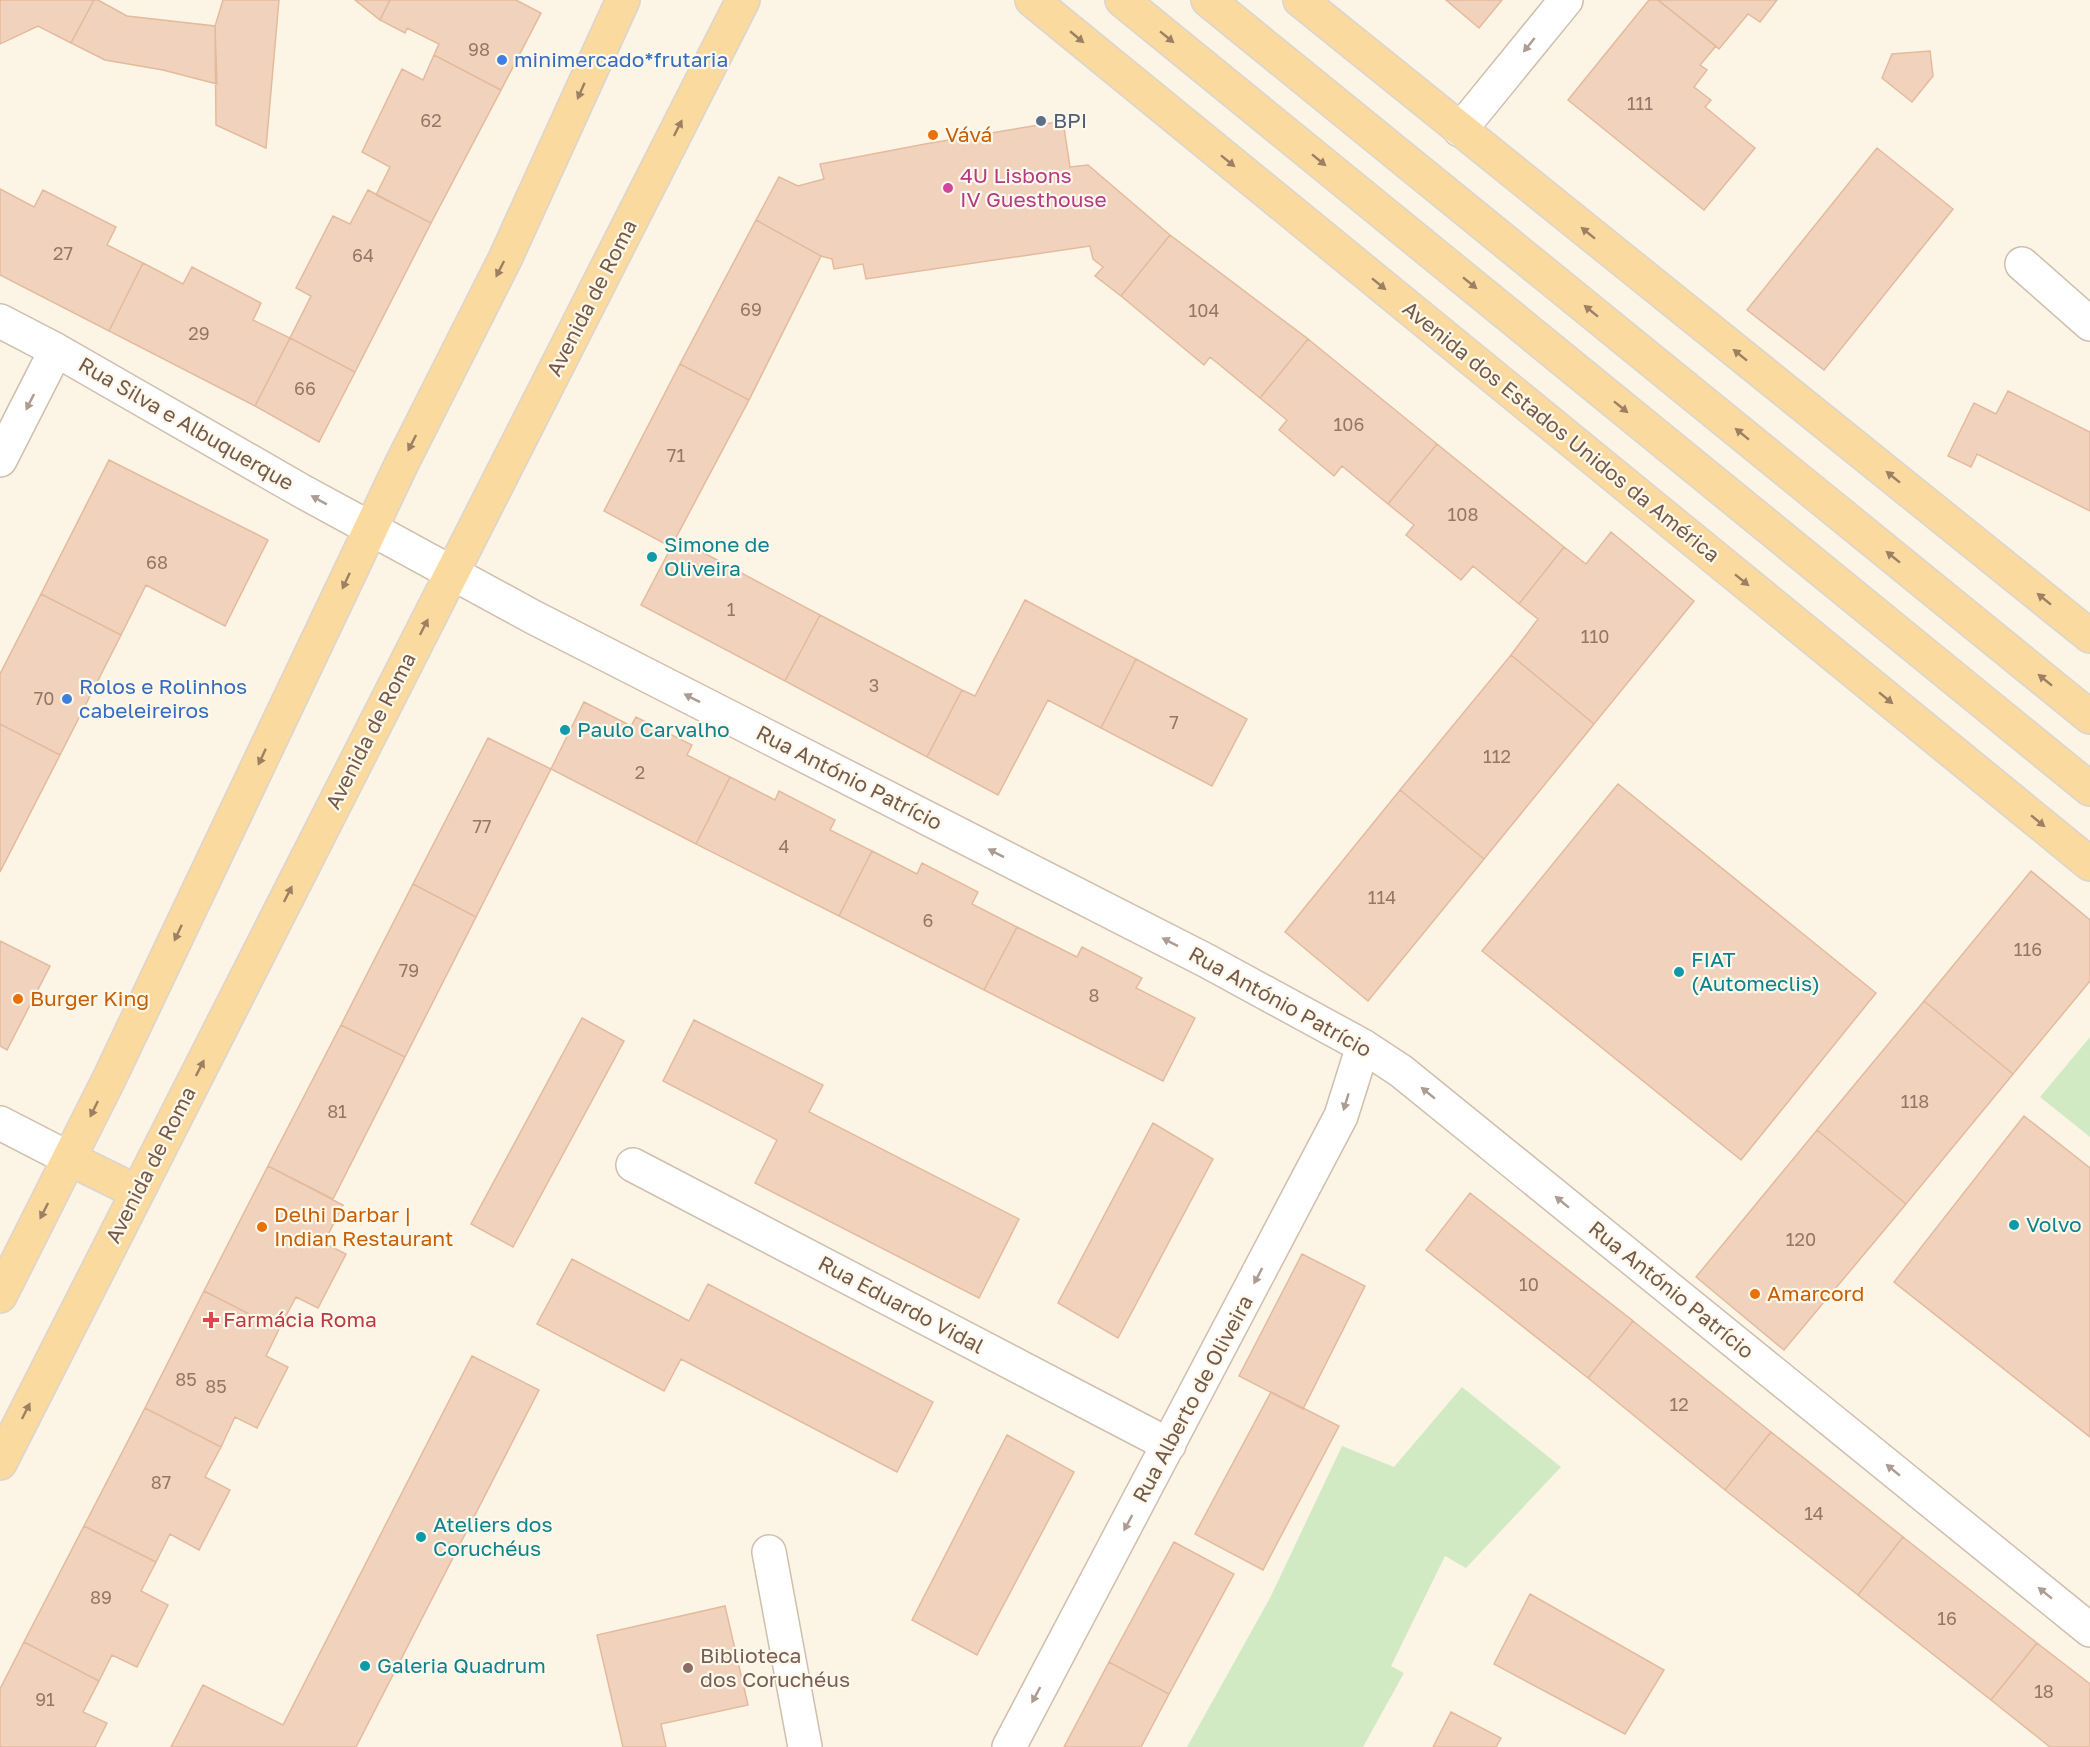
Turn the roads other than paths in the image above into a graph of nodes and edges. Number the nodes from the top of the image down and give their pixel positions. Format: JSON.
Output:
{"nodes":[{"id":1,"x":623,"y":0,"type":"edge"},
{"id":2,"x":743,"y":0,"type":"edge"},
{"id":3,"x":1032,"y":0,"type":"edge"},
{"id":4,"x":1122,"y":0,"type":"edge"},
{"id":5,"x":1208,"y":0,"type":"edge"},
{"id":6,"x":1300,"y":0,"type":"edge"},
{"id":7,"x":1566,"y":0,"type":"edge"},
{"id":8,"x":1460,"y":130,"type":"junction"},
{"id":9,"x":2022,"y":264,"type":"dead end"},
{"id":10,"x":0,"y":321,"type":"edge"},
{"id":11,"x":2090,"y":324,"type":"edge"},
{"id":12,"x":56,"y":350,"type":"junction"},
{"id":13,"x":0,"y":460,"type":"edge"},
{"id":14,"x":371,"y":528,"type":"junction"},
{"id":15,"x":452,"y":573,"type":"junction"},
{"id":16,"x":2090,"y":636,"type":"edge"},
{"id":17,"x":2090,"y":717,"type":"edge"},
{"id":18,"x":2090,"y":789,"type":"edge"},
{"id":19,"x":2090,"y":864,"type":"edge"},
{"id":20,"x":1363,"y":1046,"type":"junction"},
{"id":21,"x":0,"y":1123,"type":"edge"},
{"id":22,"x":70,"y":1159,"type":"junction"},
{"id":23,"x":633,"y":1165,"type":"dead end"},
{"id":24,"x":137,"y":1192,"type":"junction"},
{"id":25,"x":0,"y":1296,"type":"edge"},
{"id":26,"x":1169,"y":1445,"type":"junction"},
{"id":27,"x":0,"y":1463,"type":"edge"},
{"id":28,"x":769,"y":1552,"type":"dead end"},
{"id":29,"x":2090,"y":1630,"type":"edge"},
{"id":30,"x":806,"y":1747,"type":"edge"},
{"id":31,"x":1009,"y":1747,"type":"edge"}],
"edges":[{"from":1,"to":14,"type":"main road","one_way":true},
{"from":15,"to":2,"type":"main road","name":"Avenida de Roma","one_way":true},
{"from":3,"to":19,"type":"main road","name":"Avenida dos Estados Unidos da América","one_way":true},
{"from":4,"to":18,"type":"main road","one_way":true},
{"from":17,"to":5,"type":"main road","one_way":true},
{"from":6,"to":8,"type":"main road"},
{"from":7,"to":8,"type":"street","one_way":true},
{"from":16,"to":8,"type":"main road","one_way":true},
{"from":9,"to":11,"type":"street"},
{"from":10,"to":12,"type":"street","name":"Rua Silva e Albuquerque"},
{"from":12,"to":13,"type":"street","one_way":true},
{"from":14,"to":12,"type":"street","name":"Rua Silva e Albuquerque","one_way":true},
{"from":14,"to":15,"type":"street","name":"Rua António Patrício"},
{"from":14,"to":22,"type":"main road","one_way":true},
{"from":20,"to":15,"type":"street","name":"Rua António Patrício","one_way":true},
{"from":24,"to":15,"type":"main road","name":"Avenida de Roma","one_way":true},
{"from":20,"to":26,"type":"street","name":"Rua Alberto de Oliveira","one_way":true},
{"from":29,"to":20,"type":"street","name":"Rua António Patrício","one_way":true},
{"from":21,"to":22,"type":"street"},
{"from":22,"to":24,"type":"main road"},
{"from":22,"to":25,"type":"main road","one_way":true},
{"from":23,"to":26,"type":"street","name":"Rua Eduardo Vidal"},
{"from":27,"to":24,"type":"main road","name":"Avenida de Roma","one_way":true},
{"from":26,"to":31,"type":"street","name":"Rua Alberto de Oliveira","one_way":true},
{"from":28,"to":30,"type":"street"}]}
